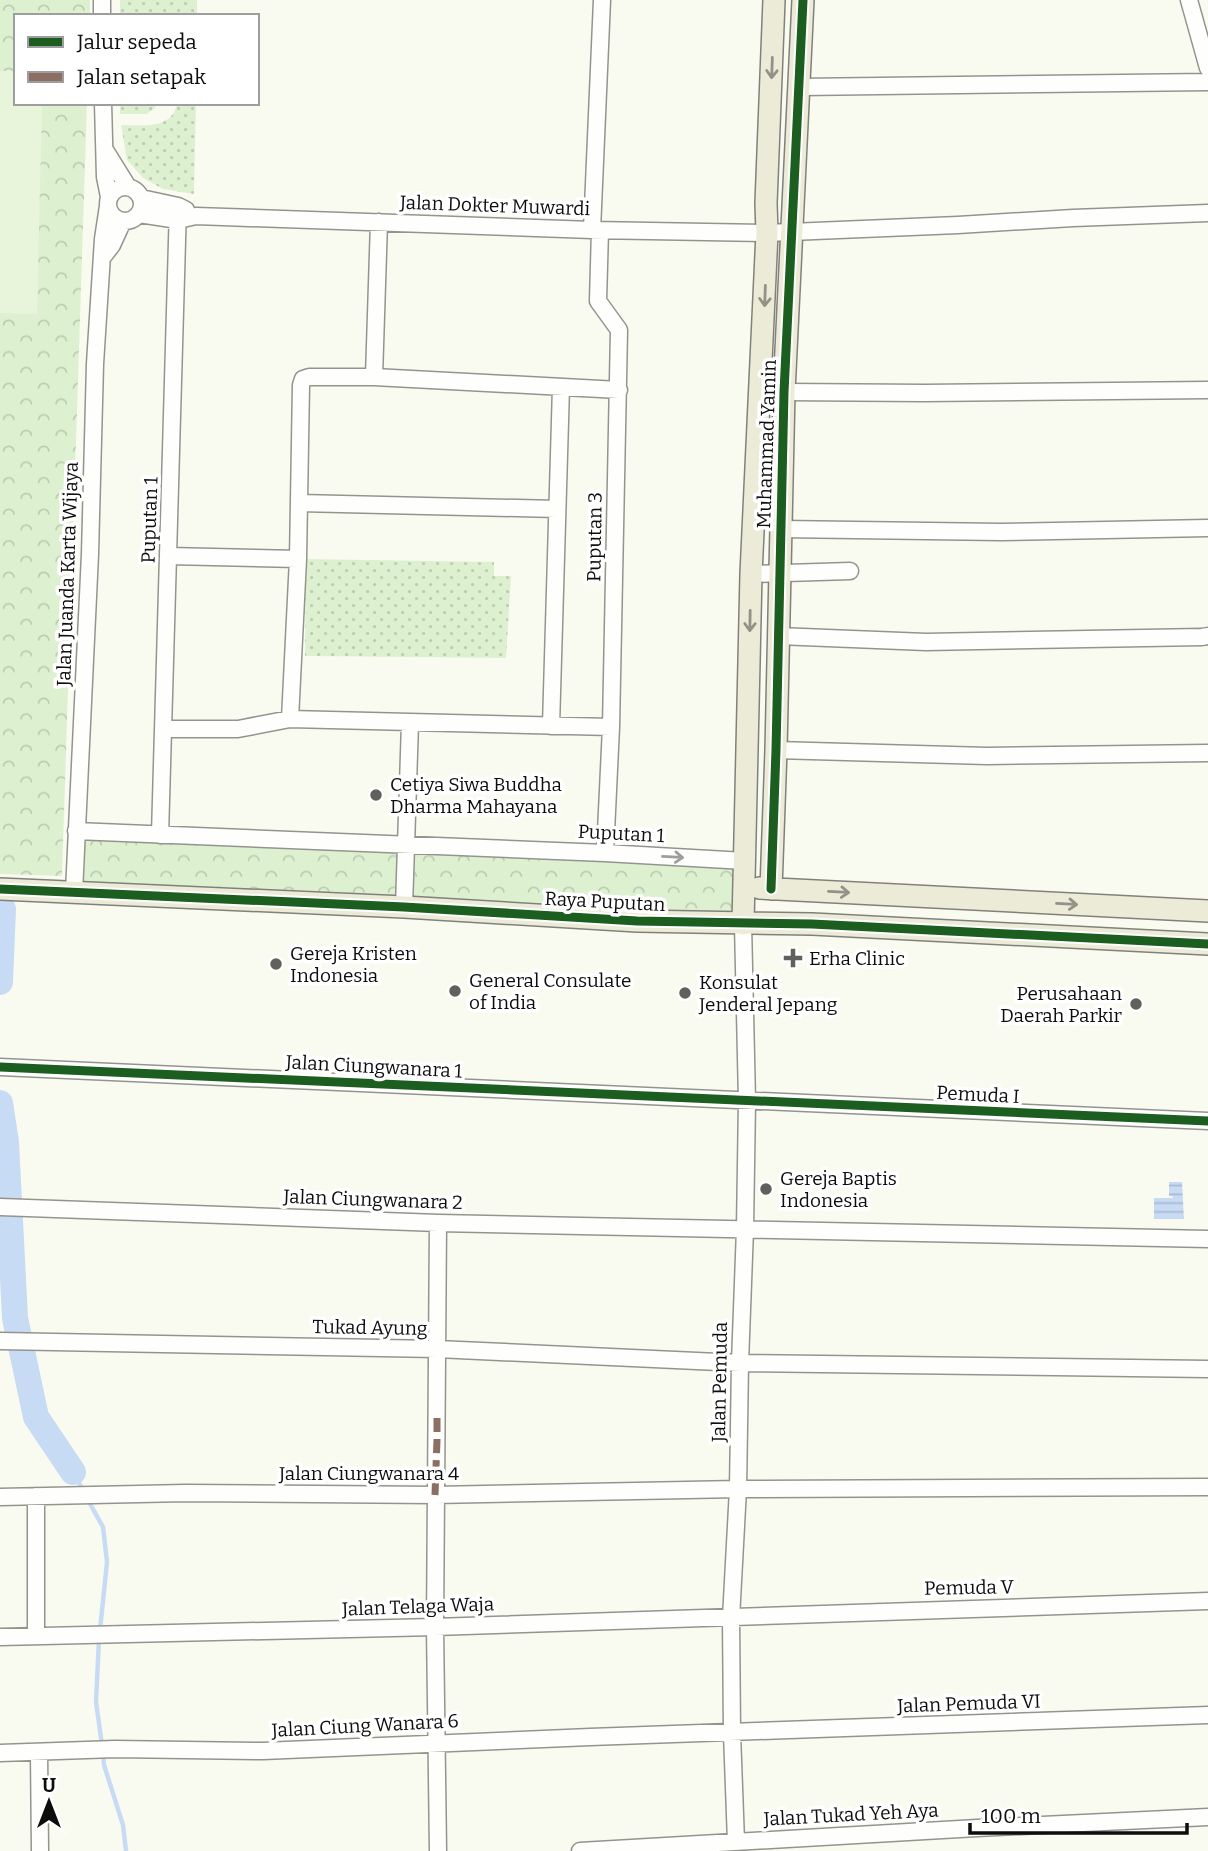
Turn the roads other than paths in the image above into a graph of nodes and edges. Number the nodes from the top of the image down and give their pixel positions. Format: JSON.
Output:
{"nodes":[{"id":1,"x":602,"y":0,"type":"edge"},
{"id":2,"x":774,"y":0,"type":"edge"},
{"id":3,"x":803,"y":0,"type":"edge"},
{"id":4,"x":1189,"y":0,"type":"edge"},
{"id":5,"x":1208,"y":68,"type":"edge"},
{"id":6,"x":1208,"y":82,"type":"edge"},
{"id":7,"x":800,"y":87,"type":"junction"},
{"id":8,"x":103,"y":105,"type":"edge"},
{"id":9,"x":105,"y":150,"type":"junction"},
{"id":10,"x":128,"y":187,"type":"junction"},
{"id":11,"x":109,"y":202,"type":"junction"},
{"id":12,"x":140,"y":206,"type":"junction"},
{"id":13,"x":178,"y":213,"type":"junction"},
{"id":14,"x":1208,"y":213,"type":"edge"},
{"id":15,"x":123,"y":221,"type":"junction"},
{"id":16,"x":379,"y":222,"type":"junction"},
{"id":17,"x":596,"y":230,"type":"junction"},
{"id":18,"x":767,"y":233,"type":"junction"},
{"id":19,"x":792,"y":233,"type":"junction"},
{"id":20,"x":102,"y":258,"type":"junction"},
{"id":21,"x":374,"y":377,"type":"junction"},
{"id":22,"x":561,"y":387,"type":"junction"},
{"id":23,"x":619,"y":390,"type":"junction"},
{"id":24,"x":1208,"y":390,"type":"edge"},
{"id":25,"x":784,"y":392,"type":"junction"},
{"id":26,"x":299,"y":503,"type":"junction"},
{"id":27,"x":557,"y":509,"type":"junction"},
{"id":28,"x":1208,"y":528,"type":"edge"},
{"id":29,"x":781,"y":529,"type":"junction"},
{"id":30,"x":169,"y":556,"type":"junction"},
{"id":31,"x":298,"y":559,"type":"junction"},
{"id":32,"x":850,"y":571,"type":"dead end"},
{"id":33,"x":780,"y":572,"type":"junction"},
{"id":34,"x":751,"y":574,"type":"junction"},
{"id":35,"x":778,"y":636,"type":"junction"},
{"id":36,"x":1208,"y":636,"type":"edge"},
{"id":37,"x":290,"y":719,"type":"junction"},
{"id":38,"x":410,"y":723,"type":"junction"},
{"id":39,"x":551,"y":726,"type":"junction"},
{"id":40,"x":611,"y":727,"type":"junction"},
{"id":41,"x":163,"y":729,"type":"junction"},
{"id":42,"x":776,"y":750,"type":"junction"},
{"id":43,"x":1208,"y":753,"type":"edge"},
{"id":44,"x":76,"y":831,"type":"junction"},
{"id":45,"x":160,"y":835,"type":"junction"},
{"id":46,"x":407,"y":845,"type":"junction"},
{"id":47,"x":605,"y":853,"type":"junction"},
{"id":48,"x":745,"y":861,"type":"junction"},
{"id":49,"x":744,"y":887,"type":"junction"},
{"id":50,"x":0,"y":888,"type":"edge"},
{"id":51,"x":771,"y":888,"type":"junction"},
{"id":52,"x":74,"y":892,"type":"junction"},
{"id":53,"x":929,"y":896,"type":"junction"},
{"id":54,"x":404,"y":907,"type":"junction"},
{"id":55,"x":1208,"y":911,"type":"edge"},
{"id":56,"x":743,"y":924,"type":"junction"},
{"id":57,"x":927,"y":930,"type":"junction"},
{"id":58,"x":1208,"y":944,"type":"edge"},
{"id":59,"x":4,"y":1067,"type":"edge"},
{"id":60,"x":747,"y":1101,"type":"junction"},
{"id":61,"x":1208,"y":1121,"type":"edge"},
{"id":62,"x":11,"y":1207,"type":"edge"},
{"id":63,"x":438,"y":1223,"type":"junction"},
{"id":64,"x":745,"y":1229,"type":"junction"},
{"id":65,"x":1208,"y":1239,"type":"edge"},
{"id":66,"x":6,"y":1342,"type":"edge"},
{"id":67,"x":437,"y":1349,"type":"junction"},
{"id":68,"x":740,"y":1363,"type":"junction"},
{"id":69,"x":1208,"y":1370,"type":"edge"},
{"id":70,"x":1208,"y":1487,"type":"edge"},
{"id":71,"x":738,"y":1489,"type":"junction"},
{"id":72,"x":435,"y":1495,"type":"junction"},
{"id":73,"x":36,"y":1496,"type":"junction"},
{"id":74,"x":0,"y":1497,"type":"edge"},
{"id":75,"x":1208,"y":1601,"type":"edge"},
{"id":76,"x":731,"y":1618,"type":"junction"},
{"id":77,"x":435,"y":1627,"type":"junction"},
{"id":78,"x":36,"y":1636,"type":"junction"},
{"id":79,"x":0,"y":1637,"type":"edge"},
{"id":80,"x":1208,"y":1715,"type":"edge"},
{"id":81,"x":732,"y":1732,"type":"junction"},
{"id":82,"x":436,"y":1743,"type":"junction"},
{"id":83,"x":39,"y":1752,"type":"junction"},
{"id":84,"x":0,"y":1753,"type":"edge"},
{"id":85,"x":1208,"y":1818,"type":"edge"},
{"id":86,"x":736,"y":1842,"type":"junction"},
{"id":87,"x":40,"y":1851,"type":"edge"},
{"id":88,"x":438,"y":1851,"type":"edge"},
{"id":89,"x":580,"y":1851,"type":"edge"},
{"id":90,"x":606,"y":1851,"type":"edge"}],
"edges":[{"from":1,"to":17,"type":"street","name":"Puputan 3"},
{"from":2,"to":18,"type":"main road","name":"Muhammad Yamin","one_way":true},
{"from":3,"to":7,"type":"main road","name":"Muhammad Yamin"},
{"from":4,"to":5,"type":"street"},
{"from":6,"to":7,"type":"street"},
{"from":7,"to":19,"type":"main road","name":"Muhammad Yamin"},
{"from":8,"to":9,"type":"street","name":"Jalan Juanda Karta Wijaya"},
{"from":9,"to":10,"type":"street","name":"Jalan Juanda Karta Wijaya"},
{"from":9,"to":11,"type":"street","name":"Jalan Juanda Karta Wijaya"},
{"from":10,"to":11,"type":"street"},
{"from":10,"to":12,"type":"street"},
{"from":11,"to":15,"type":"street"},
{"from":11,"to":20,"type":"street","name":"Jalan Juanda Karta Wijaya"},
{"from":12,"to":13,"type":"street","name":"Jalan Dokter Muwardi"},
{"from":12,"to":15,"type":"street"},
{"from":13,"to":16,"type":"street","name":"Jalan Dokter Muwardi"},
{"from":13,"to":30,"type":"street","name":"Puputan 1"},
{"from":14,"to":19,"type":"street","name":"Jalan Dokter Muwardi"},
{"from":15,"to":20,"type":"street","name":"Jalan Juanda Karta Wijaya"},
{"from":16,"to":17,"type":"street","name":"Jalan Dokter Muwardi"},
{"from":16,"to":21,"type":"street"},
{"from":17,"to":18,"type":"street","name":"Jalan Dokter Muwardi"},
{"from":17,"to":23,"type":"street","name":"Puputan 3"},
{"from":18,"to":19,"type":"street","name":"Jalan Dokter Muwardi"},
{"from":18,"to":34,"type":"main road","name":"Muhammad Yamin","one_way":true},
{"from":19,"to":25,"type":"main road","name":"Muhammad Yamin"},
{"from":20,"to":44,"type":"street","name":"Jalan Juanda Karta Wijaya"},
{"from":21,"to":22,"type":"street"},
{"from":21,"to":26,"type":"street"},
{"from":22,"to":23,"type":"street"},
{"from":22,"to":27,"type":"street"},
{"from":23,"to":40,"type":"street","name":"Puputan 3"},
{"from":24,"to":25,"type":"street"},
{"from":25,"to":29,"type":"main road","name":"Muhammad Yamin"},
{"from":26,"to":27,"type":"street"},
{"from":26,"to":31,"type":"street"},
{"from":27,"to":39,"type":"street"},
{"from":28,"to":29,"type":"street"},
{"from":29,"to":33,"type":"main road","name":"Muhammad Yamin"},
{"from":30,"to":31,"type":"street"},
{"from":30,"to":41,"type":"street","name":"Puputan 1"},
{"from":31,"to":37,"type":"street"},
{"from":32,"to":33,"type":"street"},
{"from":33,"to":34,"type":"street"},
{"from":33,"to":35,"type":"main road","name":"Muhammad Yamin"},
{"from":34,"to":48,"type":"main road","name":"Muhammad Yamin","one_way":true},
{"from":35,"to":36,"type":"street"},
{"from":35,"to":42,"type":"main road","name":"Muhammad Yamin"},
{"from":37,"to":38,"type":"street"},
{"from":37,"to":41,"type":"street"},
{"from":38,"to":39,"type":"street"},
{"from":38,"to":46,"type":"street"},
{"from":39,"to":40,"type":"street"},
{"from":40,"to":47,"type":"street","name":"Puputan 3"},
{"from":41,"to":45,"type":"street","name":"Puputan 1"},
{"from":42,"to":43,"type":"street"},
{"from":42,"to":51,"type":"main road","name":"Muhammad Yamin"},
{"from":44,"to":45,"type":"street","name":"Puputan 1"},
{"from":44,"to":52,"type":"street","name":"Jalan Juanda Karta Wijaya"},
{"from":45,"to":46,"type":"street","name":"Puputan 1"},
{"from":46,"to":47,"type":"street","name":"Puputan 1"},
{"from":46,"to":54,"type":"street"},
{"from":47,"to":48,"type":"street","name":"Puputan 1","one_way":true},
{"from":48,"to":49,"type":"main road","name":"Muhammad Yamin"},
{"from":49,"to":51,"type":"main road"},
{"from":49,"to":56,"type":"main road","name":"Muhammad Yamin"},
{"from":50,"to":52,"type":"main road","name":"Raya Puputan"},
{"from":51,"to":53,"type":"main road","one_way":true},
{"from":52,"to":54,"type":"main road","name":"Raya Puputan"},
{"from":53,"to":55,"type":"main road","one_way":true},
{"from":53,"to":57,"type":"main road"},
{"from":54,"to":56,"type":"main road","name":"Raya Puputan"},
{"from":56,"to":57,"type":"main road","name":"Raya Puputan"},
{"from":56,"to":60,"type":"street","name":"Jalan Pemuda"},
{"from":57,"to":58,"type":"main road","name":"Raya Puputan"},
{"from":59,"to":60,"type":"street","name":"Jalan Ciungwanara 1"},
{"from":60,"to":61,"type":"street","name":"Pemuda I"},
{"from":60,"to":64,"type":"street","name":"Jalan Pemuda"},
{"from":62,"to":63,"type":"street","name":"Jalan Ciungwanara 2"},
{"from":63,"to":64,"type":"street","name":"Jalan Ciungwanara 2"},
{"from":63,"to":67,"type":"street"},
{"from":64,"to":65,"type":"street","name":"Jalan Ciungwanara 2"},
{"from":64,"to":68,"type":"street","name":"Jalan Pemuda"},
{"from":66,"to":67,"type":"street","name":"Tukad Ayung"},
{"from":67,"to":68,"type":"street","name":"Tukad Ayung"},
{"from":67,"to":72,"type":"street"},
{"from":68,"to":69,"type":"street","name":"Tukad Ayung"},
{"from":68,"to":71,"type":"street","name":"Jalan Pemuda"},
{"from":70,"to":71,"type":"street","name":"Jalan Ciungwanara 4"},
{"from":71,"to":72,"type":"street","name":"Jalan Ciungwanara 4"},
{"from":71,"to":76,"type":"street","name":"Jalan Pemuda"},
{"from":72,"to":73,"type":"street","name":"Jalan Ciungwanara 4"},
{"from":72,"to":77,"type":"street"},
{"from":73,"to":74,"type":"street","name":"Jalan Ciungwanara 4"},
{"from":73,"to":78,"type":"street"},
{"from":75,"to":76,"type":"street","name":"Pemuda V"},
{"from":76,"to":77,"type":"street","name":"Jalan Telaga Waja"},
{"from":76,"to":81,"type":"street","name":"Jalan Pemuda"},
{"from":77,"to":78,"type":"street","name":"Jalan Telaga Waja"},
{"from":77,"to":82,"type":"street"},
{"from":78,"to":79,"type":"street","name":"Jalan Telaga Waja"},
{"from":80,"to":81,"type":"street","name":"Jalan Pemuda VI"},
{"from":81,"to":82,"type":"street","name":"Jalan Ciung Wanara 6"},
{"from":81,"to":86,"type":"street","name":"Jalan Pemuda"},
{"from":82,"to":83,"type":"street","name":"Jalan Ciung Wanara 6"},
{"from":82,"to":88,"type":"street"},
{"from":83,"to":84,"type":"street","name":"Jalan Ciung Wanara 6"},
{"from":83,"to":87,"type":"street"},
{"from":85,"to":86,"type":"street","name":"Jalan Tukad Yeh Aya"},
{"from":86,"to":90,"type":"street","name":"Jalan Tukad Yeh Aya"},
{"from":89,"to":90,"type":"street","name":"Jalan Tukad Yeh Aya"}]}
